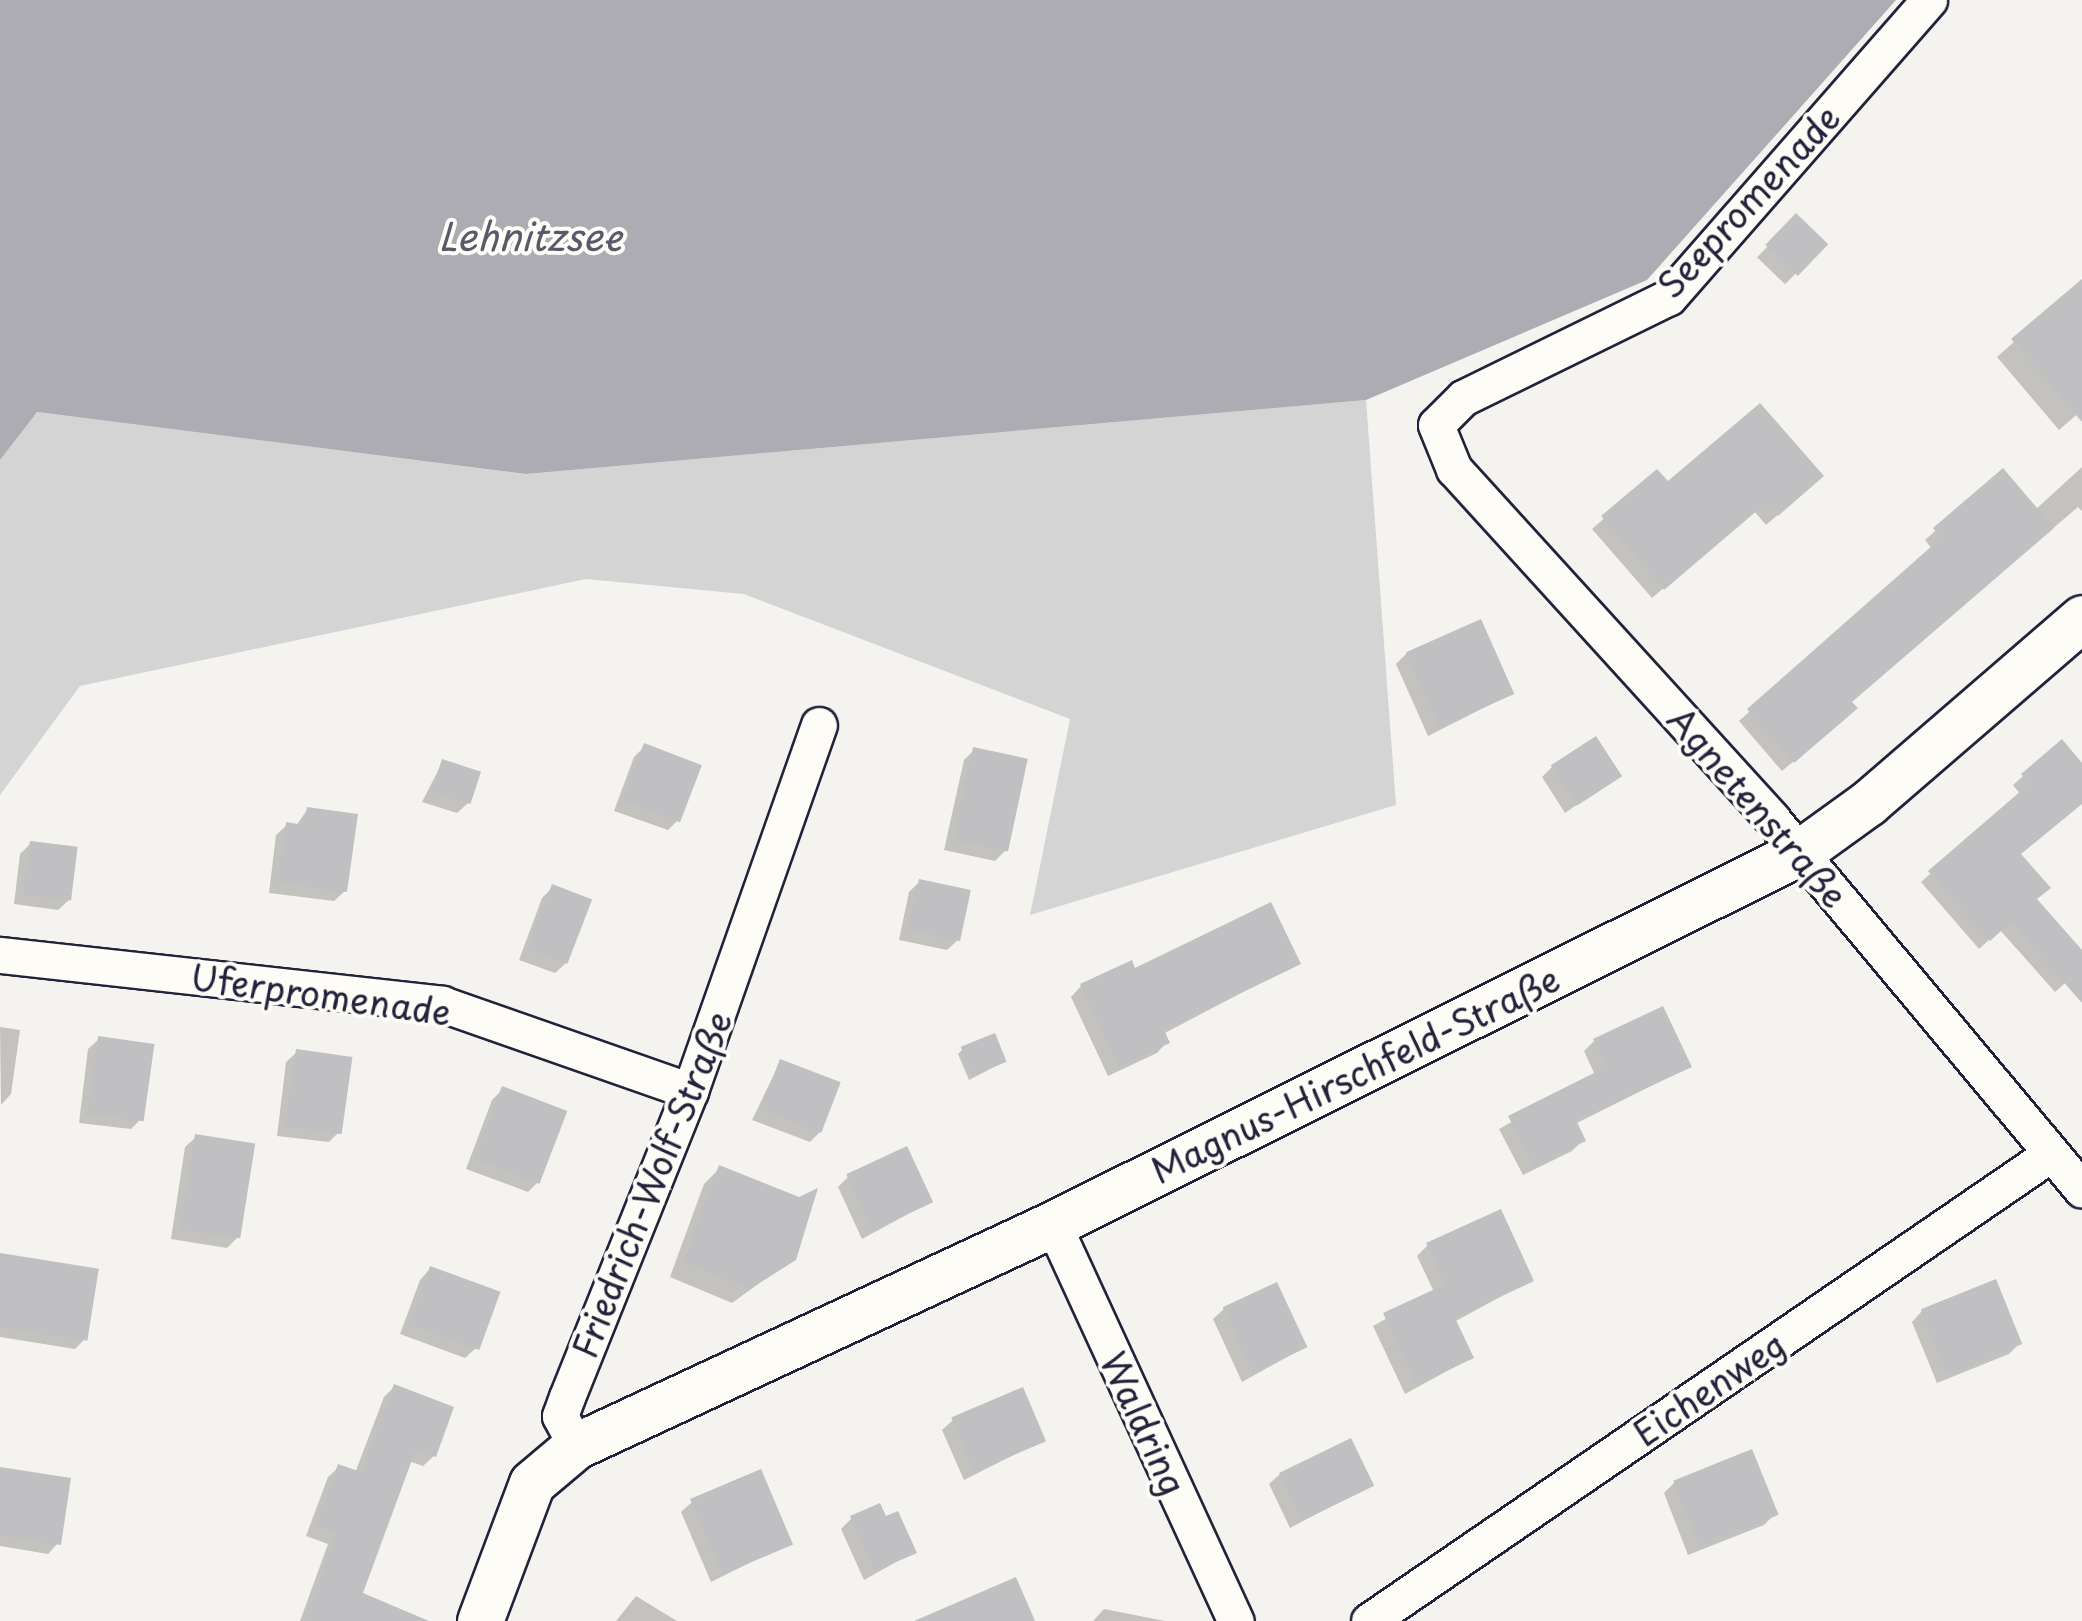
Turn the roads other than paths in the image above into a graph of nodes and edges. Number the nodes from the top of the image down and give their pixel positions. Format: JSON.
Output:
{"nodes":[{"id":1,"x":1930,"y":0,"type":"edge"},
{"id":2,"x":1436,"y":425,"type":"joint"},
{"id":3,"x":2082,"y":618,"type":"edge"},
{"id":4,"x":819,"y":725,"type":"dead end"},
{"id":5,"x":1800,"y":852,"type":"junction"},
{"id":6,"x":0,"y":954,"type":"edge"},
{"id":7,"x":690,"y":1091,"type":"junction"},
{"id":8,"x":2049,"y":1156,"type":"junction"},
{"id":9,"x":2082,"y":1190,"type":"edge"},
{"id":10,"x":1052,"y":1224,"type":"junction"},
{"id":11,"x":576,"y":1446,"type":"junction"},
{"id":12,"x":480,"y":1621,"type":"edge"},
{"id":13,"x":1236,"y":1621,"type":"edge"},
{"id":14,"x":1369,"y":1621,"type":"edge"}],
"edges":[{"from":1,"to":2,"type":"street","name":"Seepromenade"},
{"from":2,"to":5,"type":"street","name":"Agnetenstraße"},
{"from":3,"to":5,"type":"street","name":"Magnus-Hirschfeld-Straße"},
{"from":4,"to":7,"type":"street","name":"Friedrich-Wolf-Straße"},
{"from":5,"to":8,"type":"street","name":"Agnetenstraße"},
{"from":5,"to":10,"type":"street","name":"Magnus-Hirschfeld-Straße"},
{"from":6,"to":7,"type":"street","name":"Uferpromenade"},
{"from":7,"to":11,"type":"street","name":"Friedrich-Wolf-Straße"},
{"from":8,"to":9,"type":"street","name":"Agnetenstraße"},
{"from":8,"to":14,"type":"street","name":"Eichenweg"},
{"from":10,"to":11,"type":"street","name":"Magnus-Hirschfeld-Straße"},
{"from":10,"to":13,"type":"street","name":"Waldring"},
{"from":11,"to":12,"type":"street"}]}
